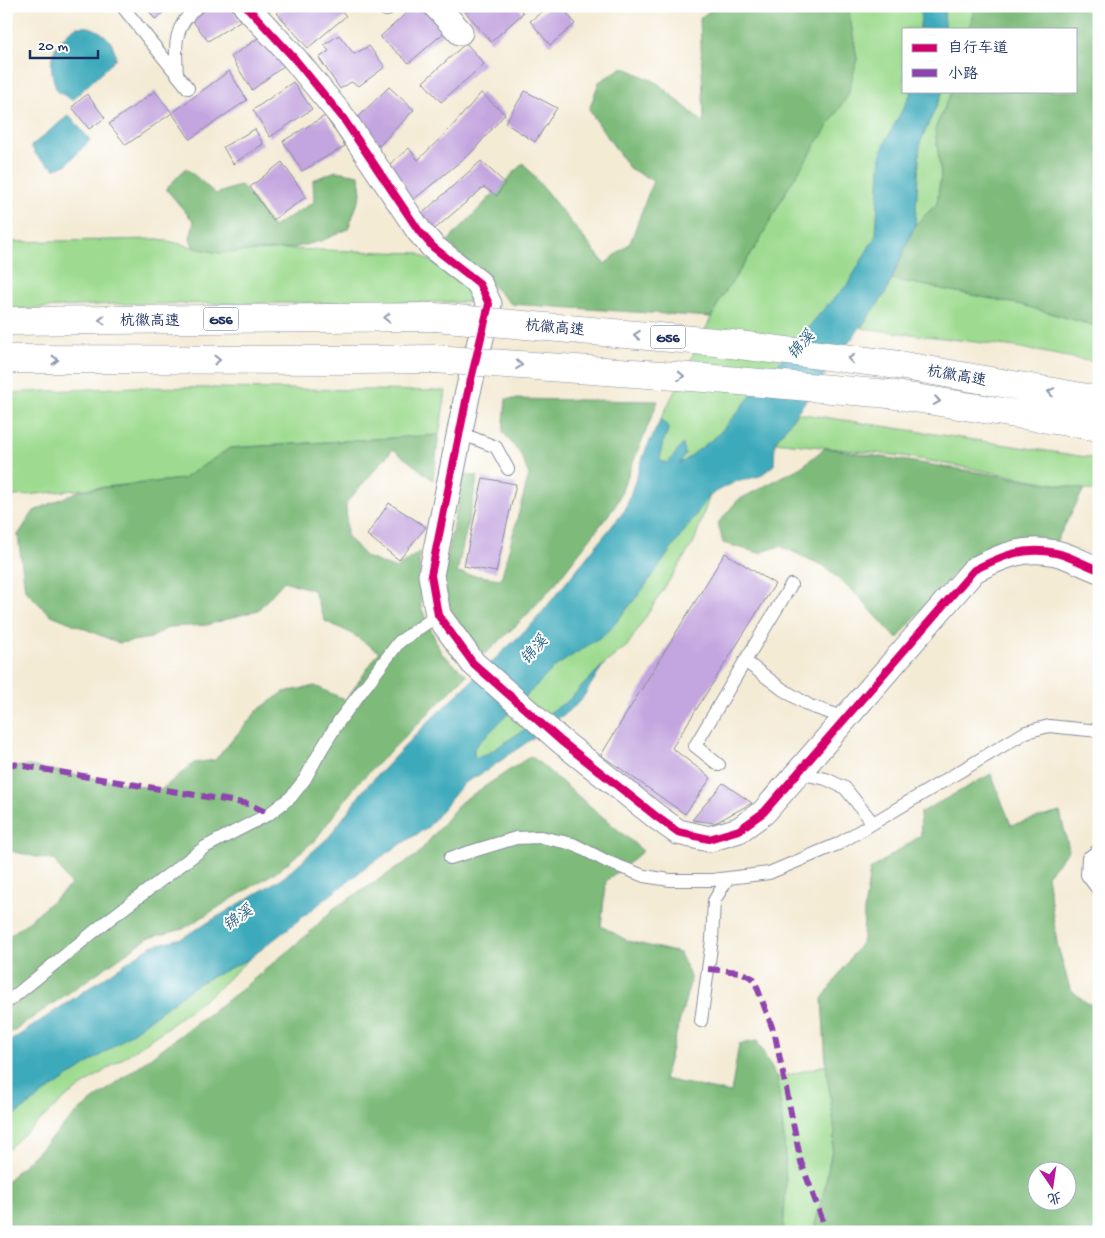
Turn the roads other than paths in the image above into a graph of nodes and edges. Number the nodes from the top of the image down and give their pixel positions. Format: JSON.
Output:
{"nodes":[{"id":1,"x":122,"y":6,"type":"edge"},
{"id":2,"x":198,"y":6,"type":"edge"},
{"id":3,"x":246,"y":6,"type":"edge"},
{"id":4,"x":436,"y":6,"type":"edge"},
{"id":5,"x":460,"y":32,"type":"dead end"},
{"id":6,"x":177,"y":74,"type":"junction"},
{"id":7,"x":188,"y":88,"type":"dead end"},
{"id":8,"x":6,"y":321,"type":"edge"},
{"id":9,"x":6,"y":360,"type":"edge"},
{"id":10,"x":1099,"y":400,"type":"edge"},
{"id":11,"x":1099,"y":427,"type":"edge"},
{"id":12,"x":460,"y":433,"type":"junction"},
{"id":13,"x":508,"y":469,"type":"dead end"},
{"id":14,"x":1096,"y":563,"type":"edge"},
{"id":15,"x":791,"y":585,"type":"dead end"},
{"id":16,"x":438,"y":615,"type":"junction"},
{"id":17,"x":745,"y":661,"type":"junction"},
{"id":18,"x":846,"y":718,"type":"junction"},
{"id":19,"x":1099,"y":731,"type":"edge"},
{"id":20,"x":719,"y":765,"type":"dead end"},
{"id":21,"x":798,"y":772,"type":"junction"},
{"id":22,"x":873,"y":823,"type":"junction"},
{"id":23,"x":1099,"y":850,"type":"edge"},
{"id":24,"x":450,"y":858,"type":"dead end"},
{"id":25,"x":728,"y":878,"type":"junction"},
{"id":26,"x":1099,"y":890,"type":"edge"},
{"id":27,"x":6,"y":1003,"type":"edge"},
{"id":28,"x":701,"y":1021,"type":"dead end"}],
"edges":[{"from":1,"to":6,"type":"lane"},
{"from":2,"to":6,"type":"lane"},
{"from":3,"to":12,"type":"street"},
{"from":4,"to":5,"type":"street"},
{"from":6,"to":7,"type":"lane"},
{"from":10,"to":8,"type":"highway","name":"杭徽高速","number":"G56","one_way":true,"bridge":true},
{"from":9,"to":11,"type":"highway","name":"杭徽高速","one_way":true,"bridge":true},
{"from":12,"to":13,"type":"lane"},
{"from":12,"to":16,"type":"street"},
{"from":14,"to":18,"type":"street"},
{"from":15,"to":17,"type":"lane"},
{"from":16,"to":21,"type":"street"},
{"from":16,"to":27,"type":"lane"},
{"from":17,"to":18,"type":"lane"},
{"from":17,"to":20,"type":"lane"},
{"from":18,"to":21,"type":"street"},
{"from":19,"to":22,"type":"lane"},
{"from":21,"to":22,"type":"lane"},
{"from":22,"to":25,"type":"lane"},
{"from":23,"to":26,"type":"lane"},
{"from":24,"to":25,"type":"lane"},
{"from":25,"to":28,"type":"lane"}]}
